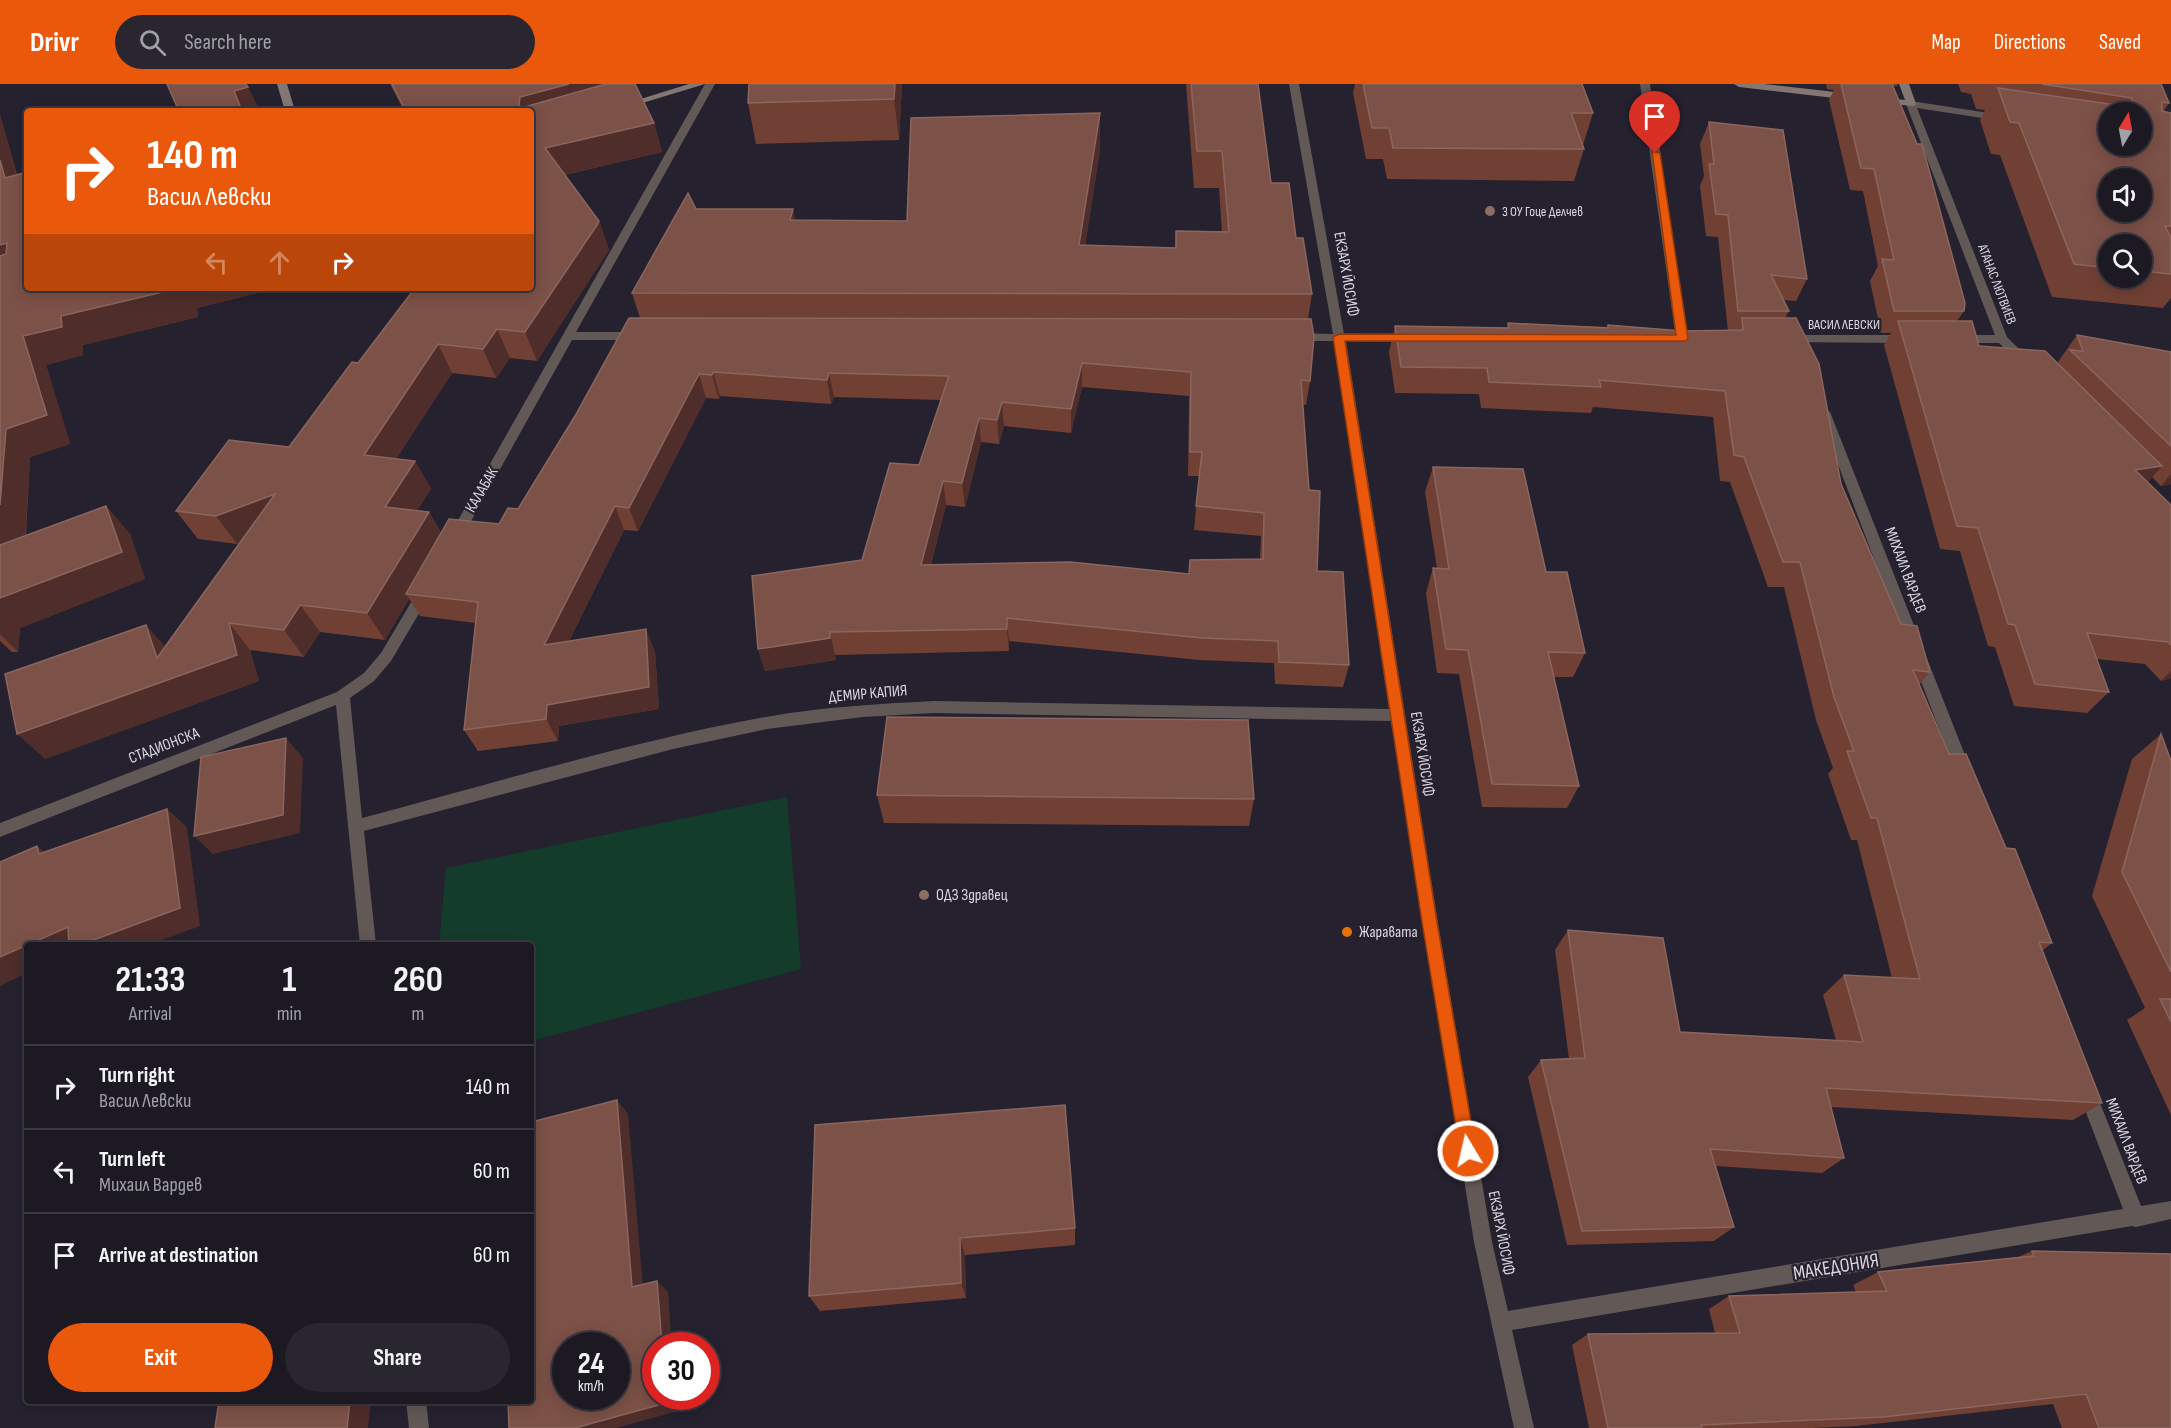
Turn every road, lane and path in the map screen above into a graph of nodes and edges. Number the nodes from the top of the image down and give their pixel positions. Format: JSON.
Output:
{"nodes":[{"id":1,"x":282,"y":84,"type":"edge"},
{"id":2,"x":700,"y":84,"type":"edge"},
{"id":3,"x":710,"y":84,"type":"edge"},
{"id":4,"x":1294,"y":84,"type":"edge"},
{"id":5,"x":1645,"y":84,"type":"edge"},
{"id":6,"x":1739,"y":84,"type":"edge"},
{"id":7,"x":1904,"y":84,"type":"edge"},
{"id":8,"x":1865,"y":99,"type":"edge"},
{"id":9,"x":1876,"y":100,"type":"edge"},
{"id":10,"x":1911,"y":104,"type":"junction"},
{"id":11,"x":289,"y":108,"type":"edge"},
{"id":12,"x":610,"y":109,"type":"edge"},
{"id":13,"x":2016,"y":120,"type":"edge"},
{"id":14,"x":570,"y":336,"type":"junction"},
{"id":15,"x":653,"y":336,"type":"edge"},
{"id":16,"x":1280,"y":337,"type":"edge"},
{"id":17,"x":1339,"y":337,"type":"junction"},
{"id":18,"x":1422,"y":338,"type":"edge"},
{"id":19,"x":1682,"y":338,"type":"edge"},
{"id":20,"x":1773,"y":339,"type":"edge"},
{"id":21,"x":1922,"y":339,"type":"edge"},
{"id":22,"x":1945,"y":339,"type":"edge"},
{"id":23,"x":2002,"y":339,"type":"junction"},
{"id":24,"x":2036,"y":373,"type":"edge"},
{"id":25,"x":1817,"y":394,"type":"edge"},
{"id":26,"x":449,"y":549,"type":"edge"},
{"id":27,"x":432,"y":579,"type":"edge"},
{"id":28,"x":342,"y":696,"type":"junction"},
{"id":29,"x":1397,"y":715,"type":"junction"},
{"id":30,"x":1968,"y":784,"type":"edge"},
{"id":31,"x":356,"y":826,"type":"junction"},
{"id":32,"x":0,"y":830,"type":"edge"},
{"id":33,"x":368,"y":942,"type":"edge"},
{"id":34,"x":2080,"y":1073,"type":"edge"},
{"id":35,"x":2171,"y":1210,"type":"edge"},
{"id":36,"x":2136,"y":1218,"type":"junction"},
{"id":37,"x":1502,"y":1322,"type":"junction"},
{"id":38,"x":417,"y":1404,"type":"edge"},
{"id":39,"x":419,"y":1428,"type":"edge"},
{"id":40,"x":1524,"y":1428,"type":"edge"}],
"edges":[{"from":1,"to":11,"type":"street"},
{"from":2,"to":12,"type":"street"},
{"from":3,"to":14,"type":"street","name":"КАЛАБАК"},
{"from":4,"to":17,"type":"street","name":"ЕКЗАРХ ЙОСИФ"},
{"from":5,"to":19,"type":"street"},
{"from":6,"to":8,"type":"street"},
{"from":7,"to":10,"type":"street","name":"АТАНАС ЛЮТВИЕВ"},
{"from":9,"to":10,"type":"street"},
{"from":10,"to":13,"type":"street"},
{"from":10,"to":23,"type":"street","name":"АТАНАС ЛЮТВИЕВ"},
{"from":14,"to":15,"type":"street"},
{"from":14,"to":26,"type":"street","name":"КАЛАБАК"},
{"from":16,"to":17,"type":"street"},
{"from":17,"to":18,"type":"street"},
{"from":17,"to":29,"type":"street","name":"ЕКЗАРХ ЙОСИФ"},
{"from":20,"to":21,"type":"street","name":"ВАСИЛ ЛЕВСКИ"},
{"from":22,"to":23,"type":"street"},
{"from":23,"to":24,"type":"street","name":"АТАНАС ЛЮТВИЕВ"},
{"from":25,"to":30,"type":"street","name":"МИХАИЛ ВАРДЕВ"},
{"from":27,"to":28,"type":"street"},
{"from":28,"to":31,"type":"street"},
{"from":28,"to":32,"type":"street","name":"СТАДИОНСКА"},
{"from":29,"to":31,"type":"street","name":"ДЕМИР КАПИЯ"},
{"from":29,"to":37,"type":"street","name":"ЕКЗАРХ ЙОСИФ"},
{"from":31,"to":33,"type":"street"},
{"from":34,"to":36,"type":"street","name":"МИХАИЛ ВАРДЕВ"},
{"from":35,"to":36,"type":"street","name":"МАКЕДОНИЯ"},
{"from":36,"to":37,"type":"street","name":"МАКЕДОНИЯ"},
{"from":37,"to":40,"type":"street","name":"ЕКЗАРХ ЙОСИФ"},
{"from":38,"to":39,"type":"street"}]}
